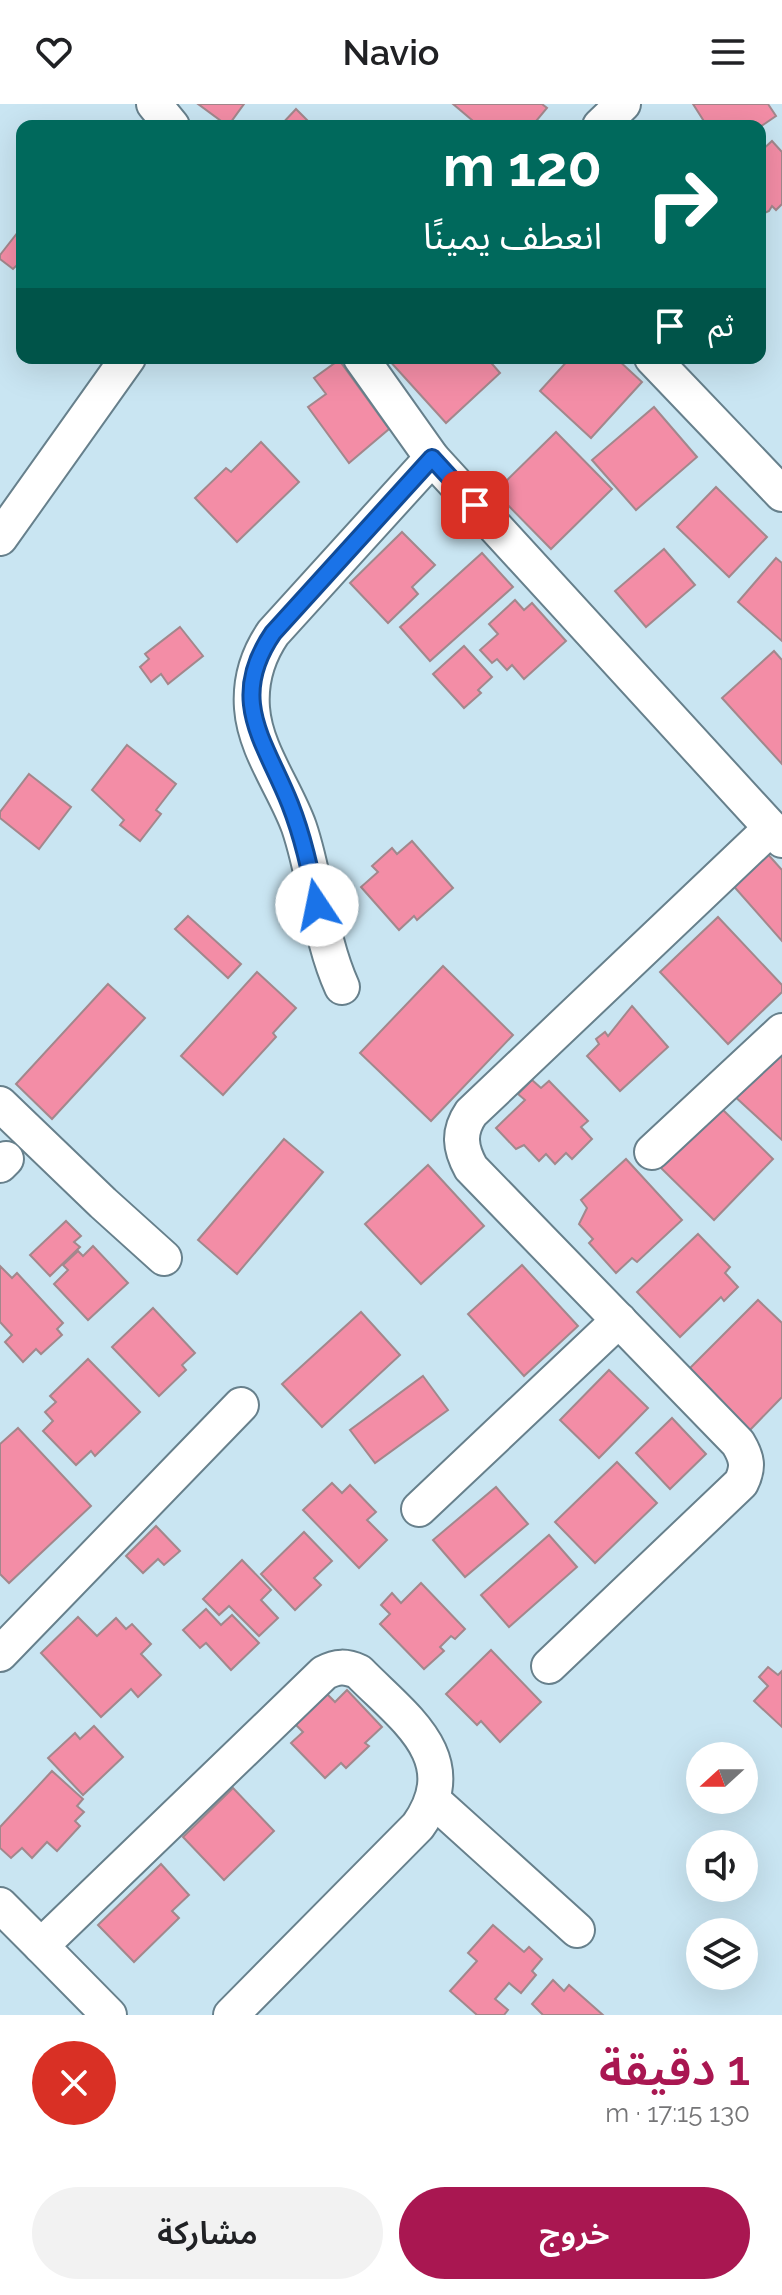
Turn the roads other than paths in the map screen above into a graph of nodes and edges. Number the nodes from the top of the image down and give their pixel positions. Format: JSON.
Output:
{"nodes":[{"id":1,"x":154,"y":104,"type":"edge"},
{"id":2,"x":623,"y":104,"type":"edge"},
{"id":3,"x":167,"y":120,"type":"edge"},
{"id":4,"x":606,"y":120,"type":"edge"},
{"id":5,"x":124,"y":364,"type":"edge"},
{"id":6,"x":365,"y":364,"type":"edge"},
{"id":7,"x":658,"y":364,"type":"edge"},
{"id":8,"x":432,"y":458,"type":"junction"},
{"id":9,"x":782,"y":494,"type":"edge"},
{"id":10,"x":0,"y":538,"type":"edge"},
{"id":11,"x":777,"y":834,"type":"edge"},
{"id":12,"x":342,"y":987,"type":"dead end"},
{"id":13,"x":782,"y":1031,"type":"edge"},
{"id":14,"x":0,"y":1104,"type":"edge"},
{"id":15,"x":652,"y":1152,"type":"dead end"},
{"id":16,"x":164,"y":1258,"type":"dead end"},
{"id":17,"x":619,"y":1320,"type":"junction"},
{"id":18,"x":241,"y":1405,"type":"dead end"},
{"id":19,"x":419,"y":1509,"type":"dead end"},
{"id":20,"x":0,"y":1654,"type":"edge"},
{"id":21,"x":549,"y":1666,"type":"dead end"},
{"id":22,"x":433,"y":1800,"type":"junction"},
{"id":23,"x":0,"y":1905,"type":"edge"},
{"id":24,"x":577,"y":1930,"type":"dead end"},
{"id":25,"x":41,"y":1946,"type":"junction"},
{"id":26,"x":109,"y":2015,"type":"edge"},
{"id":27,"x":231,"y":2015,"type":"edge"}],
"edges":[{"from":1,"to":3,"type":"street"},
{"from":2,"to":4,"type":"street"},
{"from":5,"to":10,"type":"street"},
{"from":6,"to":8,"type":"street"},
{"from":7,"to":9,"type":"street"},
{"from":8,"to":11,"type":"street"},
{"from":8,"to":12,"type":"street"},
{"from":11,"to":17,"type":"street"},
{"from":13,"to":15,"type":"street"},
{"from":14,"to":16,"type":"street"},
{"from":17,"to":19,"type":"street"},
{"from":17,"to":21,"type":"street"},
{"from":18,"to":20,"type":"street"},
{"from":22,"to":24,"type":"street"},
{"from":22,"to":25,"type":"street"},
{"from":22,"to":27,"type":"street"},
{"from":23,"to":25,"type":"street"},
{"from":25,"to":26,"type":"street"}]}
